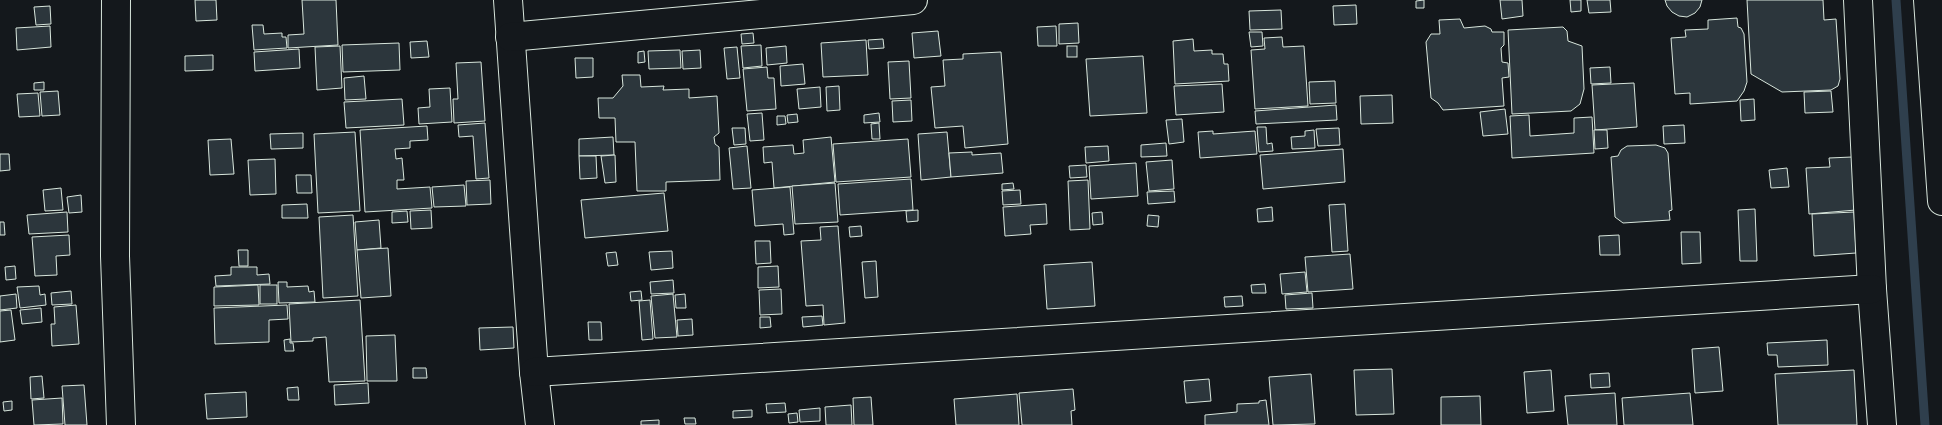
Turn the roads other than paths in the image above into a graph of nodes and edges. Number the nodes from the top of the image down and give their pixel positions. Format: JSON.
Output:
{"nodes":[{"id":1,"x":116,"y":0,"type":"edge"},
{"id":2,"x":508,"y":0,"type":"edge"},
{"id":3,"x":913,"y":0,"type":"edge"},
{"id":4,"x":1858,"y":0,"type":"edge"},
{"id":5,"x":1928,"y":0,"type":"edge"},
{"id":6,"x":510,"y":37,"type":"junction"},
{"id":7,"x":1942,"y":201,"type":"edge"},
{"id":8,"x":1872,"y":289,"type":"junction"},
{"id":9,"x":534,"y":372,"type":"junction"},
{"id":10,"x":121,"y":425,"type":"edge"},
{"id":11,"x":540,"y":425,"type":"edge"},
{"id":12,"x":1882,"y":425,"type":"edge"}],
"edges":[{"from":1,"to":10,"type":"street"},
{"from":2,"to":6,"type":"street"},
{"from":3,"to":6,"type":"street"},
{"from":4,"to":8,"type":"street"},
{"from":5,"to":7,"type":"street"},
{"from":6,"to":9,"type":"street"},
{"from":8,"to":9,"type":"street"},
{"from":8,"to":12,"type":"street"},
{"from":9,"to":11,"type":"street"}]}
